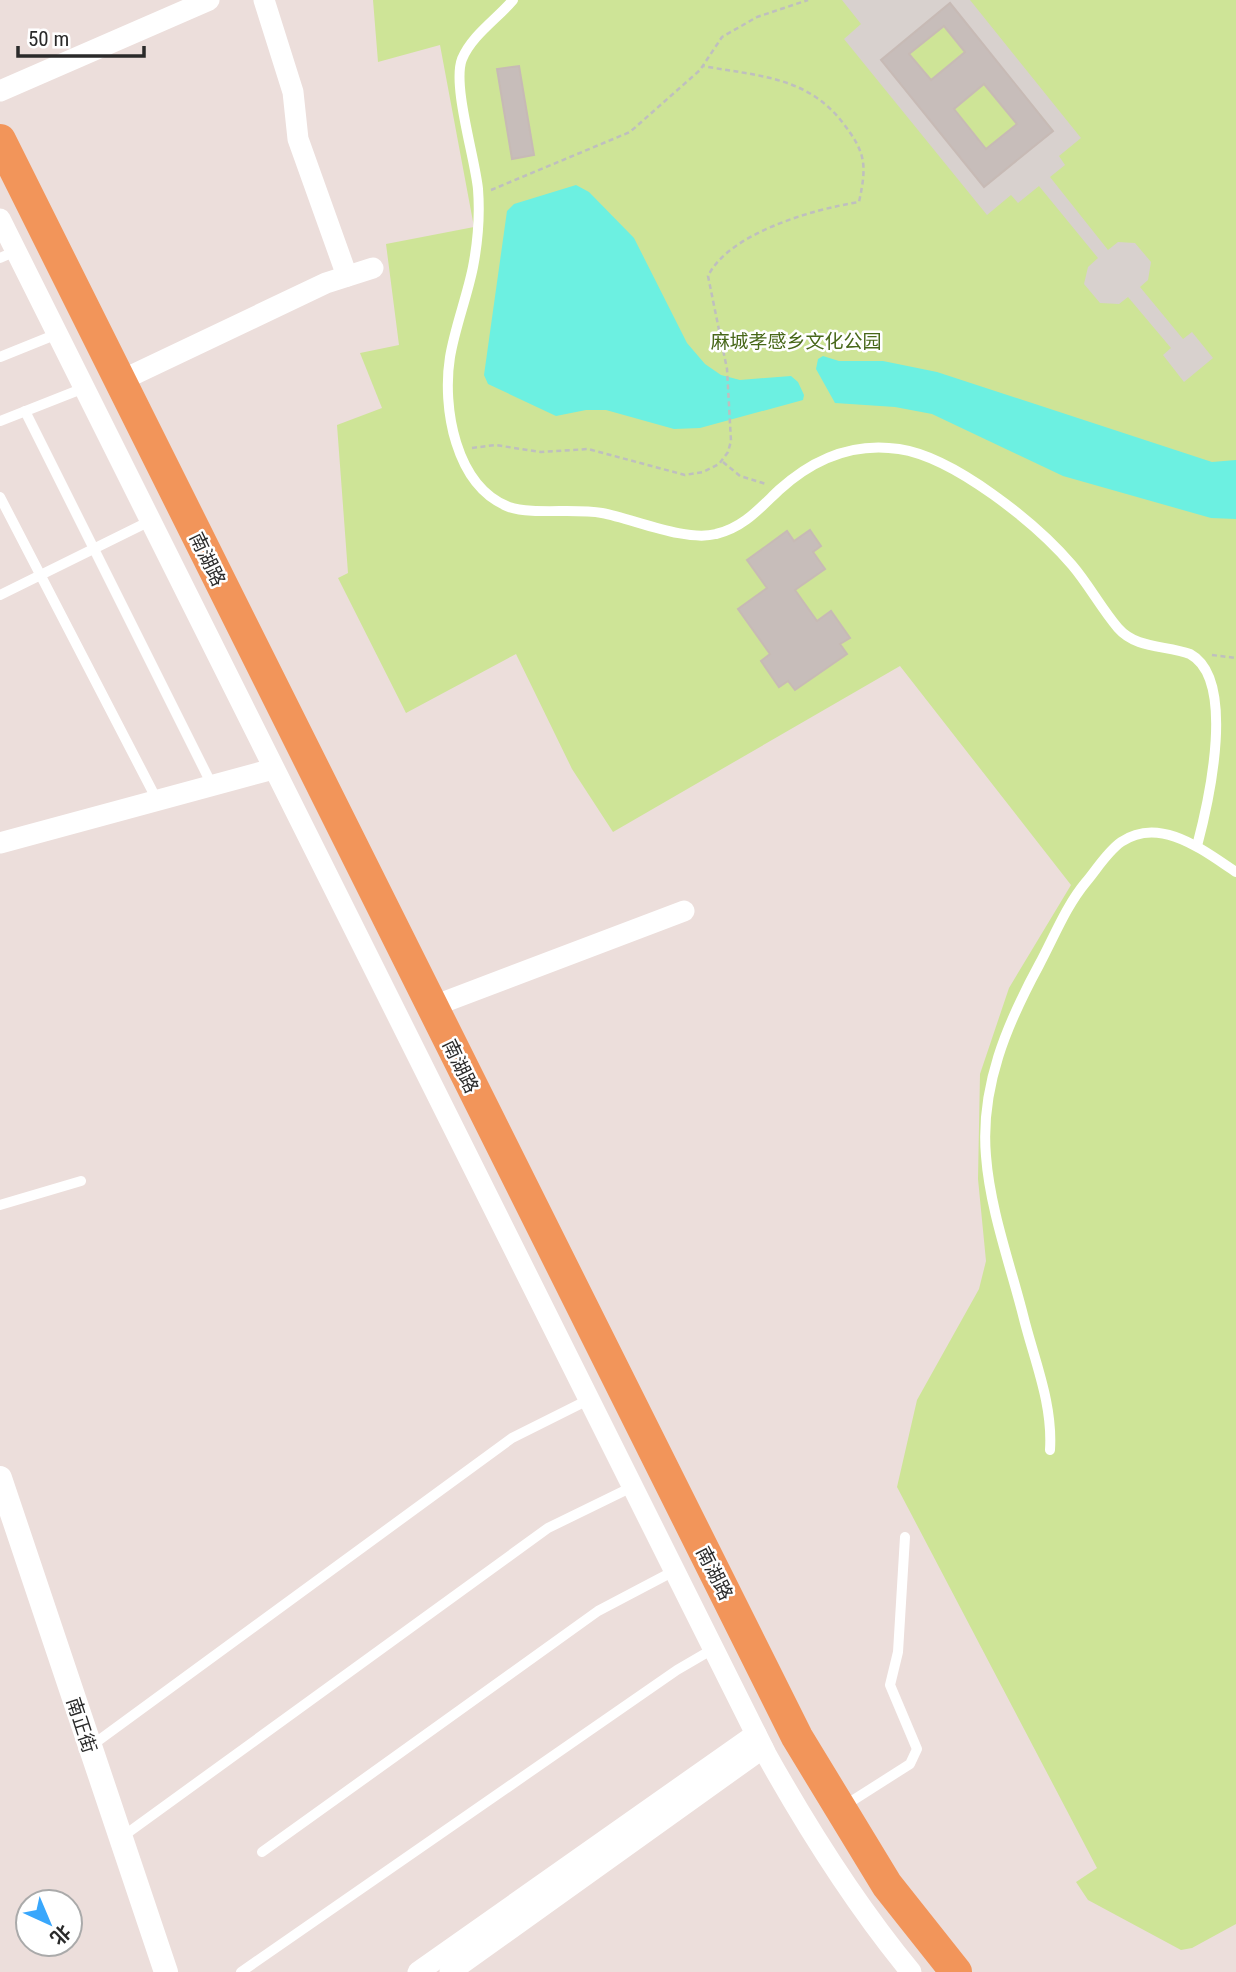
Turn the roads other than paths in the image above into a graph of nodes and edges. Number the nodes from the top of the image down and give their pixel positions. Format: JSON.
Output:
{"nodes":[{"id":1,"x":209,"y":0,"type":"edge"},
{"id":2,"x":264,"y":0,"type":"edge"},
{"id":3,"x":513,"y":0,"type":"edge"},
{"id":4,"x":0,"y":91,"type":"edge"},
{"id":5,"x":0,"y":140,"type":"edge"},
{"id":6,"x":0,"y":182,"type":"edge"},
{"id":7,"x":0,"y":219,"type":"edge"},
{"id":8,"x":8,"y":255,"type":"edge"},
{"id":9,"x":373,"y":268,"type":"dead end"},
{"id":10,"x":347,"y":276,"type":"junction"},
{"id":11,"x":57,"y":334,"type":"junction"},
{"id":12,"x":0,"y":357,"type":"edge"},
{"id":13,"x":120,"y":381,"type":"junction"},
{"id":14,"x":84,"y":388,"type":"junction"},
{"id":15,"x":25,"y":411,"type":"junction"},
{"id":16,"x":0,"y":421,"type":"edge"},
{"id":17,"x":0,"y":497,"type":"edge"},
{"id":18,"x":150,"y":521,"type":"junction"},
{"id":19,"x":94,"y":549,"type":"junction"},
{"id":20,"x":40,"y":575,"type":"junction"},
{"id":21,"x":0,"y":595,"type":"edge"},
{"id":22,"x":273,"y":769,"type":"junction"},
{"id":23,"x":212,"y":785,"type":"junction"},
{"id":24,"x":157,"y":800,"type":"junction"},
{"id":25,"x":0,"y":843,"type":"edge"},
{"id":26,"x":1197,"y":846,"type":"junction"},
{"id":27,"x":1236,"y":872,"type":"edge"},
{"id":28,"x":684,"y":911,"type":"dead end"},
{"id":29,"x":431,"y":1007,"type":"junction"},
{"id":30,"x":81,"y":1181,"type":"dead end"},
{"id":31,"x":0,"y":1205,"type":"edge"},
{"id":32,"x":588,"y":1400,"type":"junction"},
{"id":33,"x":1050,"y":1450,"type":"dead end"},
{"id":34,"x":0,"y":1478,"type":"edge"},
{"id":35,"x":632,"y":1487,"type":"junction"},
{"id":36,"x":905,"y":1537,"type":"dead end"},
{"id":37,"x":674,"y":1571,"type":"junction"},
{"id":38,"x":713,"y":1649,"type":"junction"},
{"id":39,"x":760,"y":1741,"type":"junction"},
{"id":40,"x":89,"y":1748,"type":"junction"},
{"id":41,"x":838,"y":1809,"type":"junction"},
{"id":42,"x":120,"y":1838,"type":"junction"},
{"id":43,"x":262,"y":1852,"type":"dead end"},
{"id":44,"x":166,"y":1972,"type":"edge"},
{"id":45,"x":241,"y":1972,"type":"edge"},
{"id":46,"x":418,"y":1972,"type":"edge"},
{"id":47,"x":450,"y":1972,"type":"edge"},
{"id":48,"x":911,"y":1972,"type":"edge"},
{"id":49,"x":932,"y":1972,"type":"edge"},
{"id":50,"x":956,"y":1972,"type":"edge"}],
"edges":[{"from":1,"to":4,"type":"street"},
{"from":2,"to":10,"type":"street"},
{"from":3,"to":26,"type":"lane"},
{"from":5,"to":13,"type":"main road","name":"南湖路"},
{"from":6,"to":49,"type":"main road","name":"南湖路"},
{"from":7,"to":8,"type":"street"},
{"from":8,"to":11,"type":"street"},
{"from":9,"to":10,"type":"street"},
{"from":10,"to":13,"type":"street"},
{"from":11,"to":12,"type":"lane"},
{"from":11,"to":14,"type":"street"},
{"from":13,"to":29,"type":"main road","name":"南湖路"},
{"from":14,"to":15,"type":"lane"},
{"from":14,"to":18,"type":"street"},
{"from":15,"to":16,"type":"lane"},
{"from":15,"to":19,"type":"lane"},
{"from":17,"to":20,"type":"lane"},
{"from":18,"to":19,"type":"lane"},
{"from":18,"to":22,"type":"street"},
{"from":19,"to":20,"type":"lane"},
{"from":19,"to":23,"type":"lane"},
{"from":20,"to":21,"type":"lane"},
{"from":20,"to":24,"type":"lane"},
{"from":22,"to":23,"type":"street"},
{"from":22,"to":32,"type":"street"},
{"from":23,"to":24,"type":"street"},
{"from":24,"to":25,"type":"street"},
{"from":26,"to":27,"type":"lane"},
{"from":26,"to":33,"type":"lane"},
{"from":28,"to":29,"type":"street"},
{"from":29,"to":41,"type":"main road","name":"南湖路"},
{"from":30,"to":31,"type":"lane"},
{"from":32,"to":35,"type":"street"},
{"from":32,"to":40,"type":"lane"},
{"from":34,"to":40,"type":"street","name":"南正街"},
{"from":35,"to":37,"type":"street"},
{"from":35,"to":42,"type":"lane"},
{"from":36,"to":41,"type":"lane"},
{"from":37,"to":38,"type":"street"},
{"from":37,"to":43,"type":"lane"},
{"from":38,"to":39,"type":"street"},
{"from":38,"to":45,"type":"lane"},
{"from":39,"to":46,"type":"street"},
{"from":39,"to":47,"type":"street"},
{"from":39,"to":48,"type":"street"},
{"from":40,"to":42,"type":"street","name":"南正街"},
{"from":41,"to":50,"type":"main road","name":"南湖路"},
{"from":42,"to":44,"type":"street","name":"南正街"}]}
